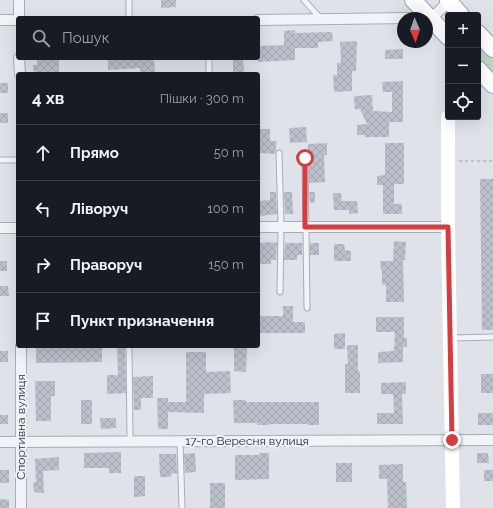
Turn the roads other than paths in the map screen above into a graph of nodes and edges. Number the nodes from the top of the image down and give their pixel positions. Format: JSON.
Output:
{"nodes":[{"id":1,"x":19,"y":0,"type":"edge"},
{"id":2,"x":129,"y":0,"type":"edge"},
{"id":3,"x":304,"y":0,"type":"edge"},
{"id":4,"x":413,"y":0,"type":"edge"},
{"id":5,"x":448,"y":1,"type":"edge"},
{"id":6,"x":423,"y":12,"type":"edge"},
{"id":7,"x":458,"y":12,"type":"edge"},
{"id":8,"x":433,"y":15,"type":"edge"},
{"id":9,"x":19,"y":16,"type":"edge"},
{"id":10,"x":129,"y":16,"type":"edge"},
{"id":11,"x":397,"y":18,"type":"edge"},
{"id":12,"x":16,"y":19,"type":"edge"},
{"id":13,"x":0,"y":20,"type":"edge"},
{"id":14,"x":260,"y":20,"type":"edge"},
{"id":15,"x":321,"y":20,"type":"junction"},
{"id":16,"x":433,"y":23,"type":"edge"},
{"id":17,"x":445,"y":34,"type":"edge"},
{"id":18,"x":481,"y":36,"type":"edge"},
{"id":19,"x":493,"y":49,"type":"edge"},
{"id":20,"x":19,"y":60,"type":"edge"},
{"id":21,"x":209,"y":60,"type":"edge"},
{"id":22,"x":20,"y":72,"type":"edge"},
{"id":23,"x":210,"y":72,"type":"edge"},
{"id":24,"x":448,"y":120,"type":"edge"},
{"id":25,"x":279,"y":153,"type":"dead end"},
{"id":26,"x":305,"y":158,"type":"dead end"},
{"id":27,"x":0,"y":160,"type":"edge"},
{"id":28,"x":16,"y":160,"type":"edge"},
{"id":29,"x":260,"y":227,"type":"edge"},
{"id":30,"x":281,"y":227,"type":"junction"},
{"id":31,"x":305,"y":227,"type":"junction"},
{"id":32,"x":448,"y":227,"type":"junction"},
{"id":33,"x":0,"y":228,"type":"edge"},
{"id":34,"x":16,"y":228,"type":"edge"},
{"id":35,"x":280,"y":292,"type":"dead end"},
{"id":36,"x":307,"y":308,"type":"dead end"},
{"id":37,"x":493,"y":337,"type":"edge"},
{"id":38,"x":450,"y":338,"type":"junction"},
{"id":39,"x":21,"y":348,"type":"edge"},
{"id":40,"x":129,"y":348,"type":"edge"},
{"id":41,"x":452,"y":440,"type":"junction"},
{"id":42,"x":493,"y":440,"type":"edge"},
{"id":43,"x":130,"y":441,"type":"junction"},
{"id":44,"x":180,"y":441,"type":"junction"},
{"id":45,"x":0,"y":442,"type":"edge"},
{"id":46,"x":21,"y":442,"type":"junction"},
{"id":47,"x":21,"y":508,"type":"edge"},
{"id":48,"x":182,"y":508,"type":"edge"},
{"id":49,"x":452,"y":508,"type":"edge"}],
"edges":[{"from":1,"to":9,"type":"street"},
{"from":2,"to":10,"type":"lane"},
{"from":3,"to":15,"type":"lane"},
{"from":4,"to":6,"type":"main road"},
{"from":5,"to":7,"type":"main road"},
{"from":5,"to":8,"type":"street"},
{"from":11,"to":15,"type":"street"},
{"from":12,"to":13,"type":"street"},
{"from":14,"to":15,"type":"street"},
{"from":16,"to":17,"type":"main road"},
{"from":18,"to":19,"type":"main road"},
{"from":20,"to":22,"type":"street"},
{"from":21,"to":23,"type":"lane"},
{"from":24,"to":32,"type":"street"},
{"from":25,"to":30,"type":"lane"},
{"from":26,"to":31,"type":"lane"},
{"from":27,"to":28,"type":"lane"},
{"from":29,"to":30,"type":"street"},
{"from":30,"to":31,"type":"street"},
{"from":30,"to":35,"type":"lane"},
{"from":31,"to":32,"type":"street"},
{"from":31,"to":36,"type":"lane"},
{"from":32,"to":38,"type":"street"},
{"from":33,"to":34,"type":"street"},
{"from":37,"to":38,"type":"lane"},
{"from":38,"to":41,"type":"street"},
{"from":39,"to":46,"type":"street","name":"Спортивна вулиця"},
{"from":40,"to":43,"type":"lane"},
{"from":41,"to":42,"type":"street","name":"17-го Вересня вулиця"},
{"from":41,"to":44,"type":"street","name":"17-го Вересня вулиця"},
{"from":41,"to":49,"type":"street"},
{"from":43,"to":44,"type":"street","name":"17-го Вересня вулиця"},
{"from":43,"to":46,"type":"street","name":"17-го Вересня вулиця"},
{"from":44,"to":48,"type":"lane"},
{"from":45,"to":46,"type":"street","name":"17-го Вересня вулиця"},
{"from":46,"to":47,"type":"street","name":"Спортивна вулиця"}]}
